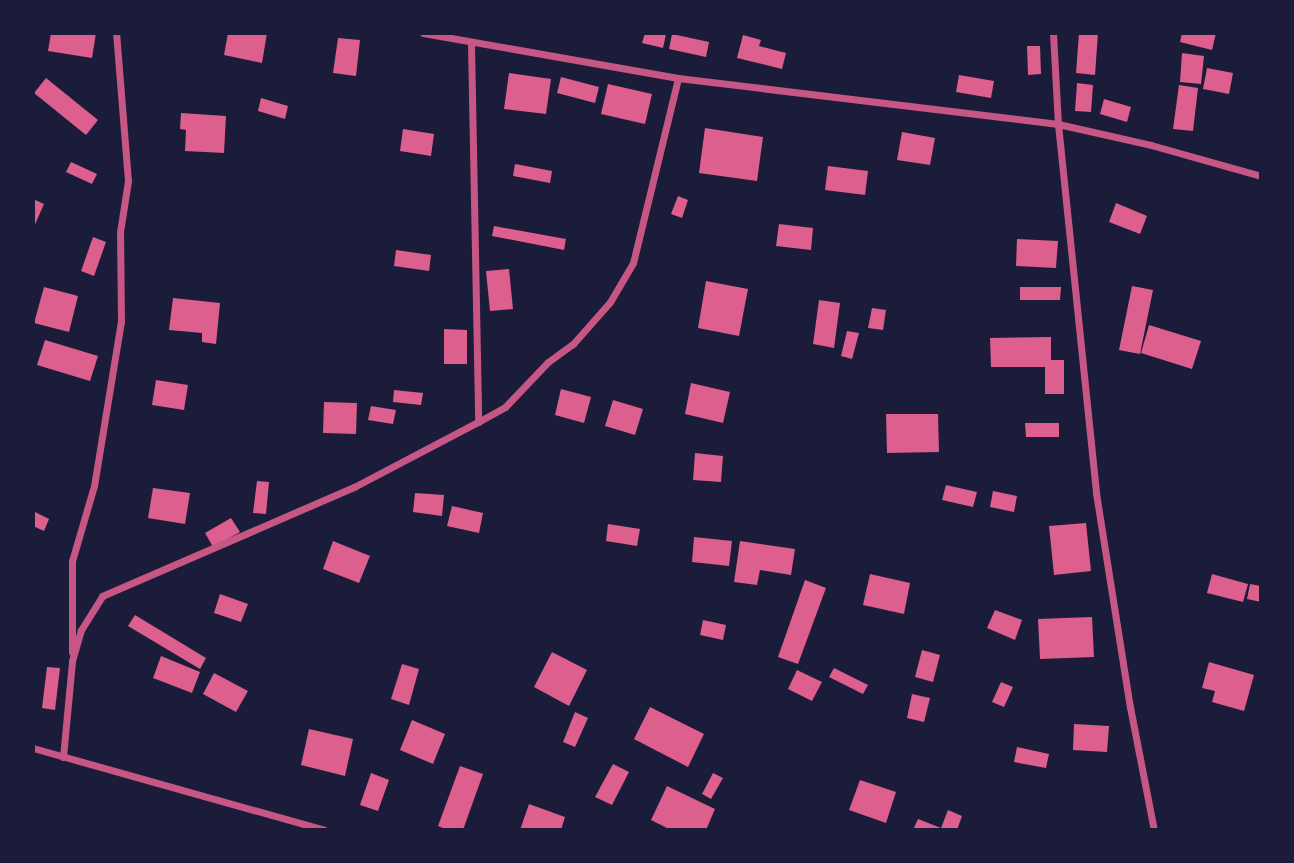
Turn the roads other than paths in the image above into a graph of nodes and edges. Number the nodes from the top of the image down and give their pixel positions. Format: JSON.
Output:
{"nodes":[{"id":1,"x":116,"y":33,"type":"edge"},
{"id":2,"x":423,"y":33,"type":"edge"},
{"id":3,"x":1053,"y":33,"type":"edge"},
{"id":4,"x":471,"y":44,"type":"junction"},
{"id":5,"x":678,"y":78,"type":"junction"},
{"id":6,"x":1058,"y":124,"type":"junction"},
{"id":7,"x":1261,"y":176,"type":"edge"},
{"id":8,"x":478,"y":422,"type":"junction"},
{"id":9,"x":72,"y":662,"type":"junction"},
{"id":10,"x":33,"y":748,"type":"edge"},
{"id":11,"x":63,"y":757,"type":"junction"},
{"id":12,"x":324,"y":830,"type":"edge"},
{"id":13,"x":1154,"y":830,"type":"edge"}],
"edges":[{"from":1,"to":9,"type":"street"},
{"from":2,"to":4,"type":"street"},
{"from":3,"to":6,"type":"street"},
{"from":4,"to":5,"type":"street"},
{"from":4,"to":8,"type":"street"},
{"from":5,"to":6,"type":"street"},
{"from":5,"to":8,"type":"street"},
{"from":6,"to":7,"type":"street"},
{"from":6,"to":13,"type":"street"},
{"from":8,"to":9,"type":"street"},
{"from":9,"to":11,"type":"street"},
{"from":10,"to":11,"type":"street"},
{"from":11,"to":12,"type":"street"}]}
